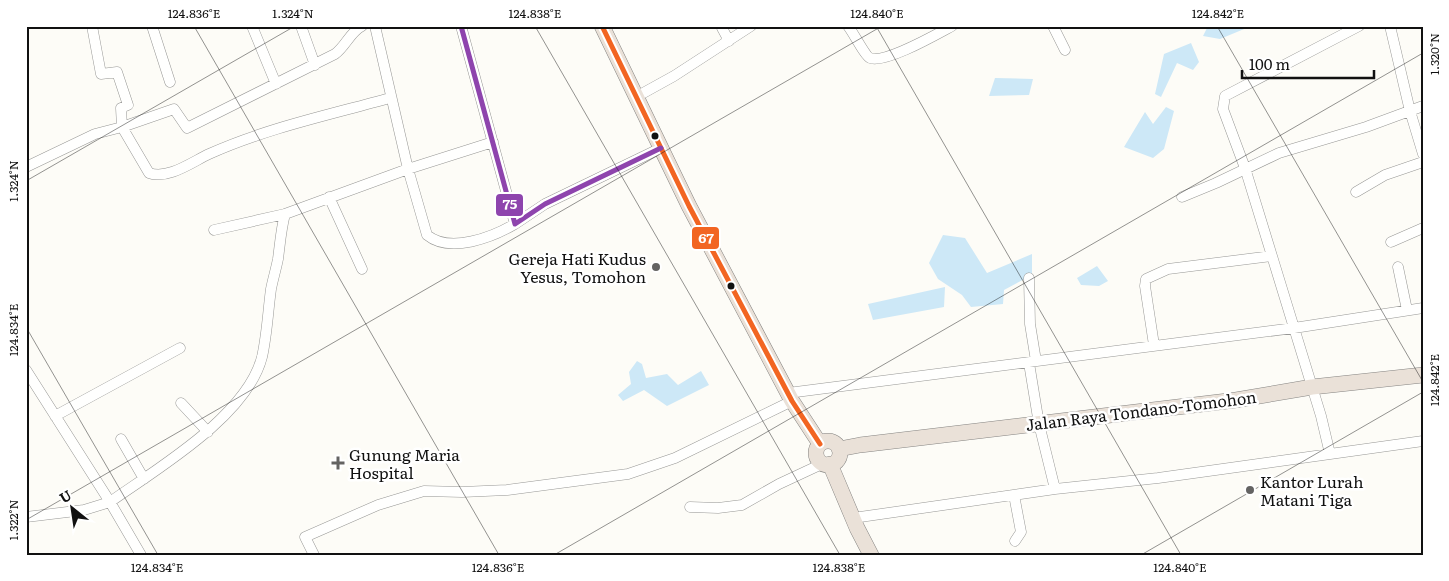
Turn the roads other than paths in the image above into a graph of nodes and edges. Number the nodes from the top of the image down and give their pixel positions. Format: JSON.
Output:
{"nodes":[{"id":1,"x":92,"y":26,"type":"edge"},
{"id":2,"x":152,"y":26,"type":"edge"},
{"id":3,"x":252,"y":26,"type":"edge"},
{"id":4,"x":301,"y":26,"type":"edge"},
{"id":5,"x":362,"y":26,"type":"edge"},
{"id":6,"x":374,"y":26,"type":"edge"},
{"id":7,"x":461,"y":26,"type":"edge"},
{"id":8,"x":602,"y":26,"type":"edge"},
{"id":9,"x":751,"y":26,"type":"edge"},
{"id":10,"x":848,"y":26,"type":"edge"},
{"id":11,"x":952,"y":26,"type":"edge"},
{"id":12,"x":1053,"y":26,"type":"edge"},
{"id":13,"x":1359,"y":26,"type":"edge"},
{"id":14,"x":1390,"y":26,"type":"edge"},
{"id":15,"x":722,"y":28,"type":"dead end"},
{"id":16,"x":729,"y":41,"type":"junction"},
{"id":17,"x":1065,"y":50,"type":"dead end"},
{"id":18,"x":315,"y":65,"type":"junction"},
{"id":19,"x":170,"y":82,"type":"dead end"},
{"id":20,"x":276,"y":84,"type":"junction"},
{"id":21,"x":636,"y":96,"type":"junction"},
{"id":22,"x":390,"y":98,"type":"junction"},
{"id":23,"x":1423,"y":106,"type":"edge"},
{"id":24,"x":1410,"y":111,"type":"junction"},
{"id":25,"x":122,"y":128,"type":"junction"},
{"id":26,"x":493,"y":142,"type":"junction"},
{"id":27,"x":661,"y":148,"type":"junction"},
{"id":28,"x":1423,"y":154,"type":"edge"},
{"id":29,"x":1423,"y":162,"type":"edge"},
{"id":30,"x":26,"y":167,"type":"edge"},
{"id":31,"x":1245,"y":168,"type":"junction"},
{"id":32,"x":408,"y":169,"type":"junction"},
{"id":33,"x":1356,"y":192,"type":"dead end"},
{"id":34,"x":329,"y":197,"type":"junction"},
{"id":35,"x":1182,"y":197,"type":"dead end"},
{"id":36,"x":286,"y":214,"type":"junction"},
{"id":37,"x":515,"y":224,"type":"junction"},
{"id":38,"x":1423,"y":228,"type":"edge"},
{"id":39,"x":214,"y":230,"type":"dead end"},
{"id":40,"x":1391,"y":242,"type":"dead end"},
{"id":41,"x":1272,"y":256,"type":"junction"},
{"id":42,"x":1398,"y":267,"type":"dead end"},
{"id":43,"x":362,"y":269,"type":"dead end"},
{"id":44,"x":1029,"y":278,"type":"dead end"},
{"id":45,"x":1423,"y":308,"type":"edge"},
{"id":46,"x":1407,"y":310,"type":"junction"},
{"id":47,"x":1294,"y":328,"type":"junction"},
{"id":48,"x":1154,"y":345,"type":"junction"},
{"id":49,"x":180,"y":348,"type":"dead end"},
{"id":50,"x":1032,"y":362,"type":"junction"},
{"id":51,"x":26,"y":370,"type":"edge"},
{"id":52,"x":1423,"y":375,"type":"edge"},
{"id":53,"x":1312,"y":387,"type":"junction"},
{"id":54,"x":790,"y":397,"type":"junction"},
{"id":55,"x":181,"y":403,"type":"dead end"},
{"id":56,"x":55,"y":416,"type":"junction"},
{"id":57,"x":1039,"y":424,"type":"junction"},
{"id":58,"x":208,"y":432,"type":"junction"},
{"id":59,"x":121,"y":439,"type":"dead end"},
{"id":60,"x":1423,"y":441,"type":"edge"},
{"id":61,"x":820,"y":444,"type":"junction"},
{"id":62,"x":840,"y":449,"type":"junction"},
{"id":63,"x":1330,"y":454,"type":"junction"},
{"id":64,"x":827,"y":464,"type":"junction"},
{"id":65,"x":144,"y":479,"type":"junction"},
{"id":66,"x":1055,"y":489,"type":"junction"},
{"id":67,"x":1014,"y":495,"type":"junction"},
{"id":68,"x":110,"y":502,"type":"junction"},
{"id":69,"x":690,"y":508,"type":"dead end"},
{"id":70,"x":26,"y":517,"type":"edge"},
{"id":71,"x":853,"y":518,"type":"junction"},
{"id":72,"x":1015,"y":541,"type":"dead end"},
{"id":73,"x":141,"y":555,"type":"edge"},
{"id":74,"x":314,"y":555,"type":"edge"},
{"id":75,"x":871,"y":555,"type":"edge"}],
"edges":[{"from":1,"to":25,"type":"street"},
{"from":2,"to":19,"type":"street"},
{"from":3,"to":20,"type":"street"},
{"from":4,"to":18,"type":"street"},
{"from":5,"to":18,"type":"street"},
{"from":6,"to":22,"type":"street"},
{"from":7,"to":26,"type":"street"},
{"from":8,"to":21,"type":"highway"},
{"from":9,"to":16,"type":"street"},
{"from":10,"to":11,"type":"street"},
{"from":12,"to":17,"type":"street"},
{"from":13,"to":31,"type":"street"},
{"from":14,"to":24,"type":"street"},
{"from":15,"to":16,"type":"street"},
{"from":16,"to":21,"type":"street"},
{"from":18,"to":20,"type":"street"},
{"from":20,"to":25,"type":"street"},
{"from":21,"to":27,"type":"highway"},
{"from":22,"to":25,"type":"street"},
{"from":22,"to":32,"type":"street"},
{"from":23,"to":24,"type":"street"},
{"from":24,"to":28,"type":"street"},
{"from":24,"to":31,"type":"street"},
{"from":25,"to":30,"type":"street"},
{"from":26,"to":32,"type":"street"},
{"from":26,"to":37,"type":"street"},
{"from":27,"to":37,"type":"street"},
{"from":27,"to":54,"type":"highway"},
{"from":29,"to":33,"type":"street"},
{"from":31,"to":35,"type":"street"},
{"from":31,"to":41,"type":"street"},
{"from":32,"to":34,"type":"street"},
{"from":32,"to":37,"type":"street"},
{"from":34,"to":36,"type":"street"},
{"from":34,"to":43,"type":"street"},
{"from":36,"to":39,"type":"street"},
{"from":36,"to":58,"type":"street"},
{"from":38,"to":40,"type":"street"},
{"from":41,"to":47,"type":"street"},
{"from":41,"to":48,"type":"street"},
{"from":42,"to":46,"type":"street"},
{"from":44,"to":50,"type":"street"},
{"from":45,"to":46,"type":"street"},
{"from":46,"to":47,"type":"street"},
{"from":47,"to":48,"type":"street"},
{"from":47,"to":53,"type":"street"},
{"from":48,"to":50,"type":"street"},
{"from":49,"to":56,"type":"street"},
{"from":50,"to":54,"type":"street"},
{"from":50,"to":57,"type":"street"},
{"from":51,"to":56,"type":"street"},
{"from":52,"to":53,"type":"highway","name":"Jalan Raya Tondano-Tomohon"},
{"from":53,"to":57,"type":"highway","name":"Jalan Raya Tondano-Tomohon"},
{"from":53,"to":63,"type":"street"},
{"from":54,"to":61,"type":"highway"},
{"from":54,"to":74,"type":"street"},
{"from":55,"to":58,"type":"street"},
{"from":56,"to":68,"type":"street"},
{"from":57,"to":62,"type":"highway","name":"Jalan Raya Tondano-Tomohon"},
{"from":57,"to":66,"type":"street"},
{"from":58,"to":65,"type":"street"},
{"from":59,"to":65,"type":"street"},
{"from":60,"to":63,"type":"street"},
{"from":61,"to":62,"type":"highway"},
{"from":61,"to":64,"type":"highway"},
{"from":62,"to":64,"type":"highway"},
{"from":63,"to":66,"type":"street"},
{"from":64,"to":69,"type":"street"},
{"from":64,"to":71,"type":"highway"},
{"from":65,"to":68,"type":"street"},
{"from":66,"to":67,"type":"street"},
{"from":67,"to":71,"type":"street"},
{"from":67,"to":72,"type":"street"},
{"from":68,"to":70,"type":"street"},
{"from":68,"to":73,"type":"street"},
{"from":71,"to":75,"type":"highway"}]}
